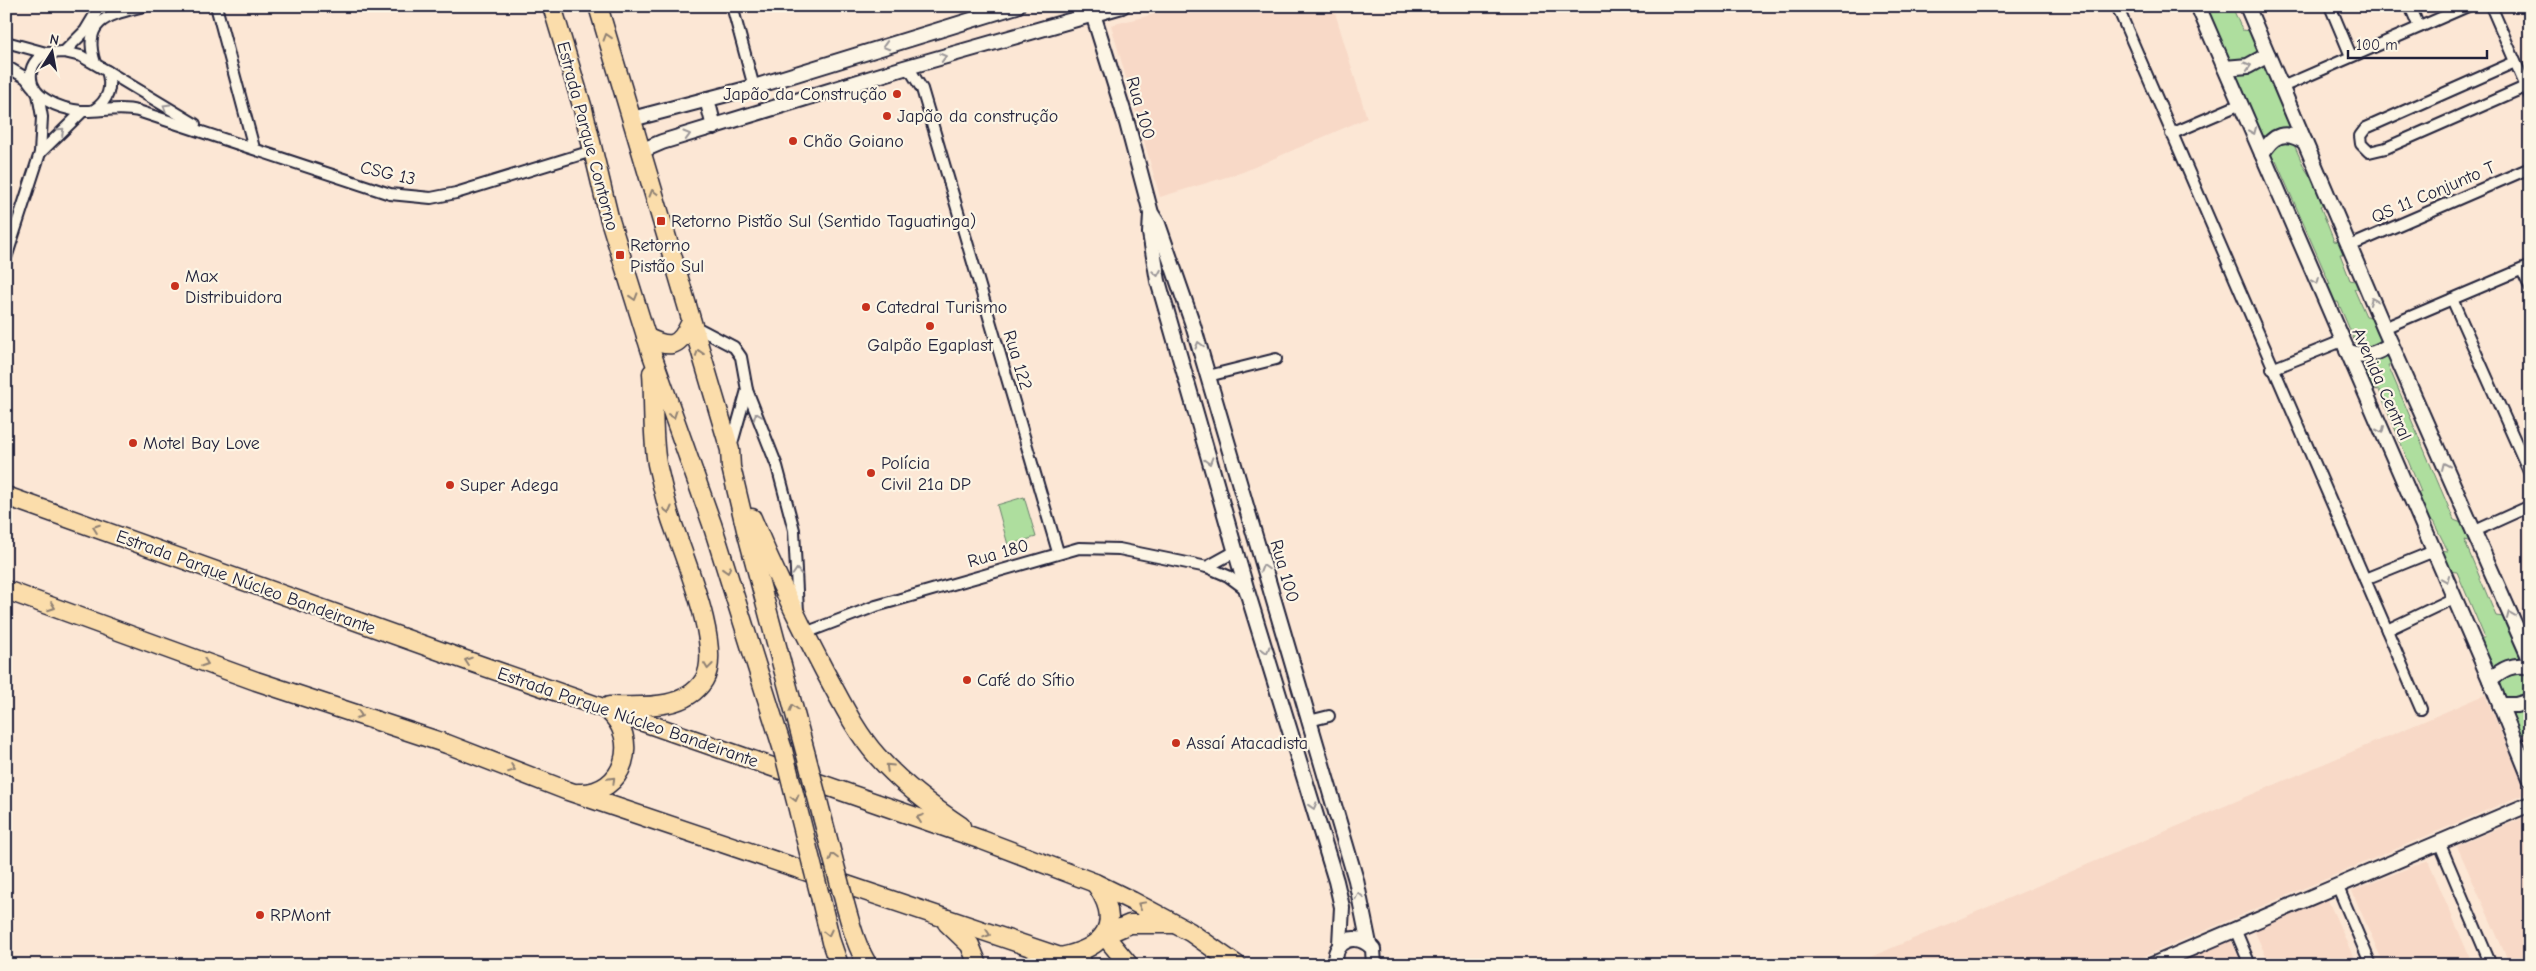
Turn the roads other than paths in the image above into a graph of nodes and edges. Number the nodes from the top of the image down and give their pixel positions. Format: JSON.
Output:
{"nodes":[{"id":1,"x":100,"y":6,"type":"edge"},
{"id":2,"x":144,"y":6,"type":"edge"},
{"id":3,"x":216,"y":6,"type":"edge"},
{"id":4,"x":552,"y":6,"type":"edge"},
{"id":5,"x":732,"y":6,"type":"edge"},
{"id":6,"x":1015,"y":6,"type":"edge"},
{"id":7,"x":1122,"y":6,"type":"edge"},
{"id":8,"x":2117,"y":6,"type":"edge"},
{"id":9,"x":2198,"y":6,"type":"edge"},
{"id":10,"x":2247,"y":6,"type":"edge"},
{"id":11,"x":2330,"y":6,"type":"edge"},
{"id":12,"x":2410,"y":6,"type":"edge"},
{"id":13,"x":2468,"y":6,"type":"edge"},
{"id":14,"x":2491,"y":6,"type":"edge"},
{"id":15,"x":598,"y":7,"type":"edge"},
{"id":16,"x":1093,"y":14,"type":"junction"},
{"id":17,"x":2419,"y":27,"type":"junction"},
{"id":18,"x":6,"y":42,"type":"edge"},
{"id":19,"x":64,"y":52,"type":"junction"},
{"id":20,"x":46,"y":53,"type":"junction"},
{"id":21,"x":2268,"y":55,"type":"junction"},
{"id":22,"x":2351,"y":56,"type":"junction"},
{"id":23,"x":95,"y":62,"type":"junction"},
{"id":24,"x":2515,"y":62,"type":"junction"},
{"id":25,"x":6,"y":66,"type":"edge"},
{"id":26,"x":904,"y":68,"type":"junction"},
{"id":27,"x":2225,"y":68,"type":"junction"},
{"id":28,"x":107,"y":71,"type":"junction"},
{"id":29,"x":2282,"y":86,"type":"junction"},
{"id":30,"x":754,"y":87,"type":"junction"},
{"id":31,"x":35,"y":90,"type":"junction"},
{"id":32,"x":2528,"y":91,"type":"edge"},
{"id":33,"x":707,"y":99,"type":"junction"},
{"id":34,"x":2241,"y":104,"type":"junction"},
{"id":35,"x":94,"y":110,"type":"junction"},
{"id":36,"x":83,"y":111,"type":"junction"},
{"id":37,"x":632,"y":119,"type":"junction"},
{"id":38,"x":714,"y":127,"type":"junction"},
{"id":39,"x":208,"y":132,"type":"junction"},
{"id":40,"x":2171,"y":134,"type":"junction"},
{"id":41,"x":2305,"y":142,"type":"junction"},
{"id":42,"x":254,"y":148,"type":"junction"},
{"id":43,"x":592,"y":151,"type":"junction"},
{"id":44,"x":641,"y":151,"type":"junction"},
{"id":45,"x":40,"y":153,"type":"junction"},
{"id":46,"x":2262,"y":154,"type":"junction"},
{"id":47,"x":2530,"y":168,"type":"edge"},
{"id":48,"x":1151,"y":213,"type":"junction"},
{"id":49,"x":2350,"y":246,"type":"junction"},
{"id":50,"x":6,"y":258,"type":"edge"},
{"id":51,"x":2526,"y":268,"type":"edge"},
{"id":52,"x":2530,"y":287,"type":"edge"},
{"id":53,"x":2452,"y":299,"type":"junction"},
{"id":54,"x":690,"y":324,"type":"junction"},
{"id":55,"x":2384,"y":328,"type":"junction"},
{"id":56,"x":2390,"y":344,"type":"junction"},
{"id":57,"x":649,"y":345,"type":"junction"},
{"id":58,"x":2344,"y":346,"type":"junction"},
{"id":59,"x":1276,"y":359,"type":"dead end"},
{"id":60,"x":2272,"y":369,"type":"junction"},
{"id":61,"x":1208,"y":376,"type":"junction"},
{"id":62,"x":747,"y":390,"type":"junction"},
{"id":63,"x":1218,"y":409,"type":"junction"},
{"id":64,"x":1196,"y":414,"type":"junction"},
{"id":65,"x":730,"y":459,"type":"junction"},
{"id":66,"x":2530,"y":474,"type":"edge"},
{"id":67,"x":6,"y":496,"type":"edge"},
{"id":68,"x":2530,"y":506,"type":"edge"},
{"id":69,"x":2475,"y":531,"type":"junction"},
{"id":70,"x":1236,"y":551,"type":"junction"},
{"id":71,"x":2434,"y":551,"type":"junction"},
{"id":72,"x":1058,"y":552,"type":"junction"},
{"id":73,"x":1207,"y":567,"type":"junction"},
{"id":74,"x":2365,"y":579,"type":"junction"},
{"id":75,"x":6,"y":590,"type":"edge"},
{"id":76,"x":1247,"y":591,"type":"junction"},
{"id":77,"x":2454,"y":598,"type":"junction"},
{"id":78,"x":1278,"y":615,"type":"junction"},
{"id":79,"x":1257,"y":620,"type":"junction"},
{"id":80,"x":801,"y":627,"type":"junction"},
{"id":81,"x":2387,"y":630,"type":"junction"},
{"id":82,"x":2530,"y":659,"type":"edge"},
{"id":83,"x":2530,"y":667,"type":"edge"},
{"id":84,"x":2490,"y":680,"type":"junction"},
{"id":85,"x":2530,"y":701,"type":"edge"},
{"id":86,"x":2500,"y":705,"type":"junction"},
{"id":87,"x":602,"y":708,"type":"junction"},
{"id":88,"x":2421,"y":708,"type":"dead end"},
{"id":89,"x":1329,"y":716,"type":"dead end"},
{"id":90,"x":1309,"y":721,"type":"junction"},
{"id":91,"x":2530,"y":778,"type":"edge"},
{"id":92,"x":568,"y":791,"type":"junction"},
{"id":93,"x":2530,"y":804,"type":"edge"},
{"id":94,"x":982,"y":840,"type":"junction"},
{"id":95,"x":2438,"y":842,"type":"junction"},
{"id":96,"x":1095,"y":883,"type":"junction"},
{"id":97,"x":2337,"y":885,"type":"junction"},
{"id":98,"x":941,"y":918,"type":"junction"},
{"id":99,"x":1176,"y":924,"type":"junction"},
{"id":100,"x":2236,"y":929,"type":"junction"},
{"id":101,"x":1104,"y":935,"type":"junction"},
{"id":102,"x":1340,"y":944,"type":"junction"},
{"id":103,"x":1369,"y":944,"type":"junction"},
{"id":104,"x":1060,"y":957,"type":"junction"},
{"id":105,"x":1375,"y":964,"type":"edge"},
{"id":106,"x":840,"y":965,"type":"edge"},
{"id":107,"x":868,"y":965,"type":"edge"},
{"id":108,"x":978,"y":965,"type":"edge"},
{"id":109,"x":1084,"y":965,"type":"edge"},
{"id":110,"x":1129,"y":965,"type":"edge"},
{"id":111,"x":1237,"y":965,"type":"edge"},
{"id":112,"x":1336,"y":965,"type":"edge"},
{"id":113,"x":2152,"y":965,"type":"edge"},
{"id":114,"x":2250,"y":965,"type":"edge"},
{"id":115,"x":2371,"y":965,"type":"edge"},
{"id":116,"x":2491,"y":965,"type":"edge"}],
"edges":[{"from":1,"to":19,"type":"street"},
{"from":2,"to":23,"type":"street"},
{"from":3,"to":42,"type":"street"},
{"from":4,"to":43,"type":"highway","name":"Estrada Parque Contorno"},
{"from":5,"to":30,"type":"street"},
{"from":6,"to":30,"type":"street","one_way":true},
{"from":7,"to":16,"type":"street"},
{"from":8,"to":40,"type":"street"},
{"from":9,"to":27,"type":"street","name":"Avenida Central"},
{"from":10,"to":21,"type":"street","name":"Avenida Central"},
{"from":11,"to":22,"type":"street"},
{"from":12,"to":17,"type":"street"},
{"from":13,"to":17,"type":"street"},
{"from":14,"to":24,"type":"street"},
{"from":37,"to":15,"type":"highway","one_way":true},
{"from":26,"to":16,"type":"street","one_way":true},
{"from":16,"to":48,"type":"street","name":"Rua 100"},
{"from":17,"to":22,"type":"street"},
{"from":18,"to":20,"type":"street"},
{"from":19,"to":20,"type":"street"},
{"from":19,"to":23,"type":"street"},
{"from":20,"to":31,"type":"street"},
{"from":27,"to":21,"type":"street","one_way":true},
{"from":21,"to":29,"type":"street","name":"Avenida Central"},
{"from":22,"to":29,"type":"street"},
{"from":23,"to":28,"type":"street"},
{"from":24,"to":32,"type":"street"},
{"from":24,"to":32,"type":"street"},
{"from":25,"to":31,"type":"street"},
{"from":26,"to":38,"type":"street"},
{"from":26,"to":72,"type":"street","name":"Rua 122"},
{"from":27,"to":34,"type":"street","name":"Avenida Central"},
{"from":28,"to":35,"type":"street"},
{"from":39,"to":28,"type":"street","one_way":true},
{"from":29,"to":41,"type":"street","name":"Avenida Central"},
{"from":30,"to":33,"type":"street"},
{"from":31,"to":36,"type":"street"},
{"from":31,"to":45,"type":"street"},
{"from":33,"to":37,"type":"street"},
{"from":33,"to":38,"type":"street"},
{"from":34,"to":40,"type":"street"},
{"from":34,"to":46,"type":"street","name":"Avenida Central","one_way":true},
{"from":35,"to":36,"type":"street"},
{"from":35,"to":39,"type":"street"},
{"from":45,"to":36,"type":"street","one_way":true},
{"from":37,"to":44,"type":"highway"},
{"from":44,"to":38,"type":"street","one_way":true},
{"from":39,"to":42,"type":"street","name":"CSG 13"},
{"from":40,"to":60,"type":"street"},
{"from":41,"to":46,"type":"street"},
{"from":41,"to":49,"type":"street","name":"Avenida Central"},
{"from":42,"to":43,"type":"street","name":"CSG 13"},
{"from":43,"to":57,"type":"highway","name":"Estrada Parque Contorno","one_way":true},
{"from":54,"to":44,"type":"highway","one_way":true},
{"from":45,"to":50,"type":"street"},
{"from":46,"to":58,"type":"street","name":"Avenida Central","one_way":true},
{"from":47,"to":49,"type":"street","name":"QS 11 Conjunto T"},
{"from":61,"to":48,"type":"street","name":"Rua 100","one_way":true},
{"from":48,"to":64,"type":"street","name":"Rua 100","one_way":true},
{"from":55,"to":49,"type":"street","name":"Avenida Central","one_way":true},
{"from":51,"to":52,"type":"street"},
{"from":51,"to":53,"type":"street"},
{"from":53,"to":55,"type":"street"},
{"from":53,"to":66,"type":"street"},
{"from":54,"to":57,"type":"highway"},
{"from":54,"to":62,"type":"street"},
{"from":65,"to":54,"type":"highway","one_way":true},
{"from":55,"to":56,"type":"street","name":"Avenida Central"},
{"from":56,"to":58,"type":"street"},
{"from":69,"to":56,"type":"street","name":"Avenida Central","one_way":true},
{"from":57,"to":87,"type":"highway","one_way":true},
{"from":57,"to":106,"type":"highway","one_way":true,"bridge":true},
{"from":58,"to":60,"type":"street"},
{"from":58,"to":71,"type":"street","name":"Avenida Central","one_way":true},
{"from":59,"to":61,"type":"street"},
{"from":60,"to":74,"type":"street"},
{"from":61,"to":63,"type":"street","name":"Rua 100"},
{"from":62,"to":65,"type":"street"},
{"from":80,"to":62,"type":"street","one_way":true},
{"from":63,"to":64,"type":"street"},
{"from":78,"to":63,"type":"street","name":"Rua 100","one_way":true},
{"from":64,"to":70,"type":"street","name":"Rua 100","one_way":true},
{"from":65,"to":80,"type":"highway"},
{"from":107,"to":65,"type":"highway","one_way":true,"bridge":true},
{"from":87,"to":67,"type":"highway","name":"Estrada Parque Núcleo Bandeirante","one_way":true},
{"from":68,"to":69,"type":"street"},
{"from":82,"to":69,"type":"street","name":"Avenida Central","one_way":true},
{"from":70,"to":73,"type":"street"},
{"from":70,"to":76,"type":"street","name":"Rua 100"},
{"from":71,"to":74,"type":"street"},
{"from":71,"to":77,"type":"street","name":"Avenida Central","one_way":true},
{"from":72,"to":73,"type":"street","name":"Rua 180"},
{"from":72,"to":80,"type":"street","name":"Rua 180"},
{"from":73,"to":76,"type":"street","name":"Rua 180"},
{"from":74,"to":81,"type":"street"},
{"from":75,"to":92,"type":"highway","one_way":true},
{"from":76,"to":79,"type":"street","name":"Rua 100"},
{"from":77,"to":81,"type":"street"},
{"from":77,"to":84,"type":"street","name":"Avenida Central"},
{"from":78,"to":79,"type":"street"},
{"from":78,"to":90,"type":"street","name":"Rua 100"},
{"from":79,"to":102,"type":"street","name":"Rua 100","one_way":true},
{"from":94,"to":80,"type":"highway","one_way":true},
{"from":81,"to":88,"type":"street"},
{"from":83,"to":84,"type":"street"},
{"from":84,"to":86,"type":"street","name":"Avenida Central"},
{"from":85,"to":86,"type":"street"},
{"from":86,"to":91,"type":"street","name":"Avenida Central"},
{"from":92,"to":87,"type":"highway","one_way":true},
{"from":94,"to":87,"type":"highway","name":"Estrada Parque Núcleo Bandeirante","one_way":true},
{"from":89,"to":90,"type":"street"},
{"from":103,"to":90,"type":"street","name":"Rua 100","one_way":true},
{"from":92,"to":98,"type":"highway"},
{"from":93,"to":95,"type":"street"},
{"from":94,"to":96,"type":"highway","name":"Estrada Parque Núcleo Bandeirante"},
{"from":95,"to":97,"type":"street"},
{"from":95,"to":116,"type":"street"},
{"from":99,"to":96,"type":"highway","name":"Estrada Parque Núcleo Bandeirante","one_way":true},
{"from":96,"to":101,"type":"highway"},
{"from":97,"to":100,"type":"street"},
{"from":97,"to":115,"type":"street"},
{"from":98,"to":104,"type":"highway","one_way":true},
{"from":98,"to":108,"type":"highway"},
{"from":99,"to":101,"type":"highway"},
{"from":99,"to":111,"type":"highway","name":"Estrada Parque Núcleo Bandeirante"},
{"from":100,"to":113,"type":"street"},
{"from":100,"to":114,"type":"street"},
{"from":101,"to":104,"type":"highway"},
{"from":101,"to":110,"type":"highway"},
{"from":102,"to":103,"type":"street"},
{"from":102,"to":112,"type":"street","name":"Rua 100"},
{"from":103,"to":105,"type":"street","name":"Rua 100"},
{"from":104,"to":109,"type":"highway"}]}
